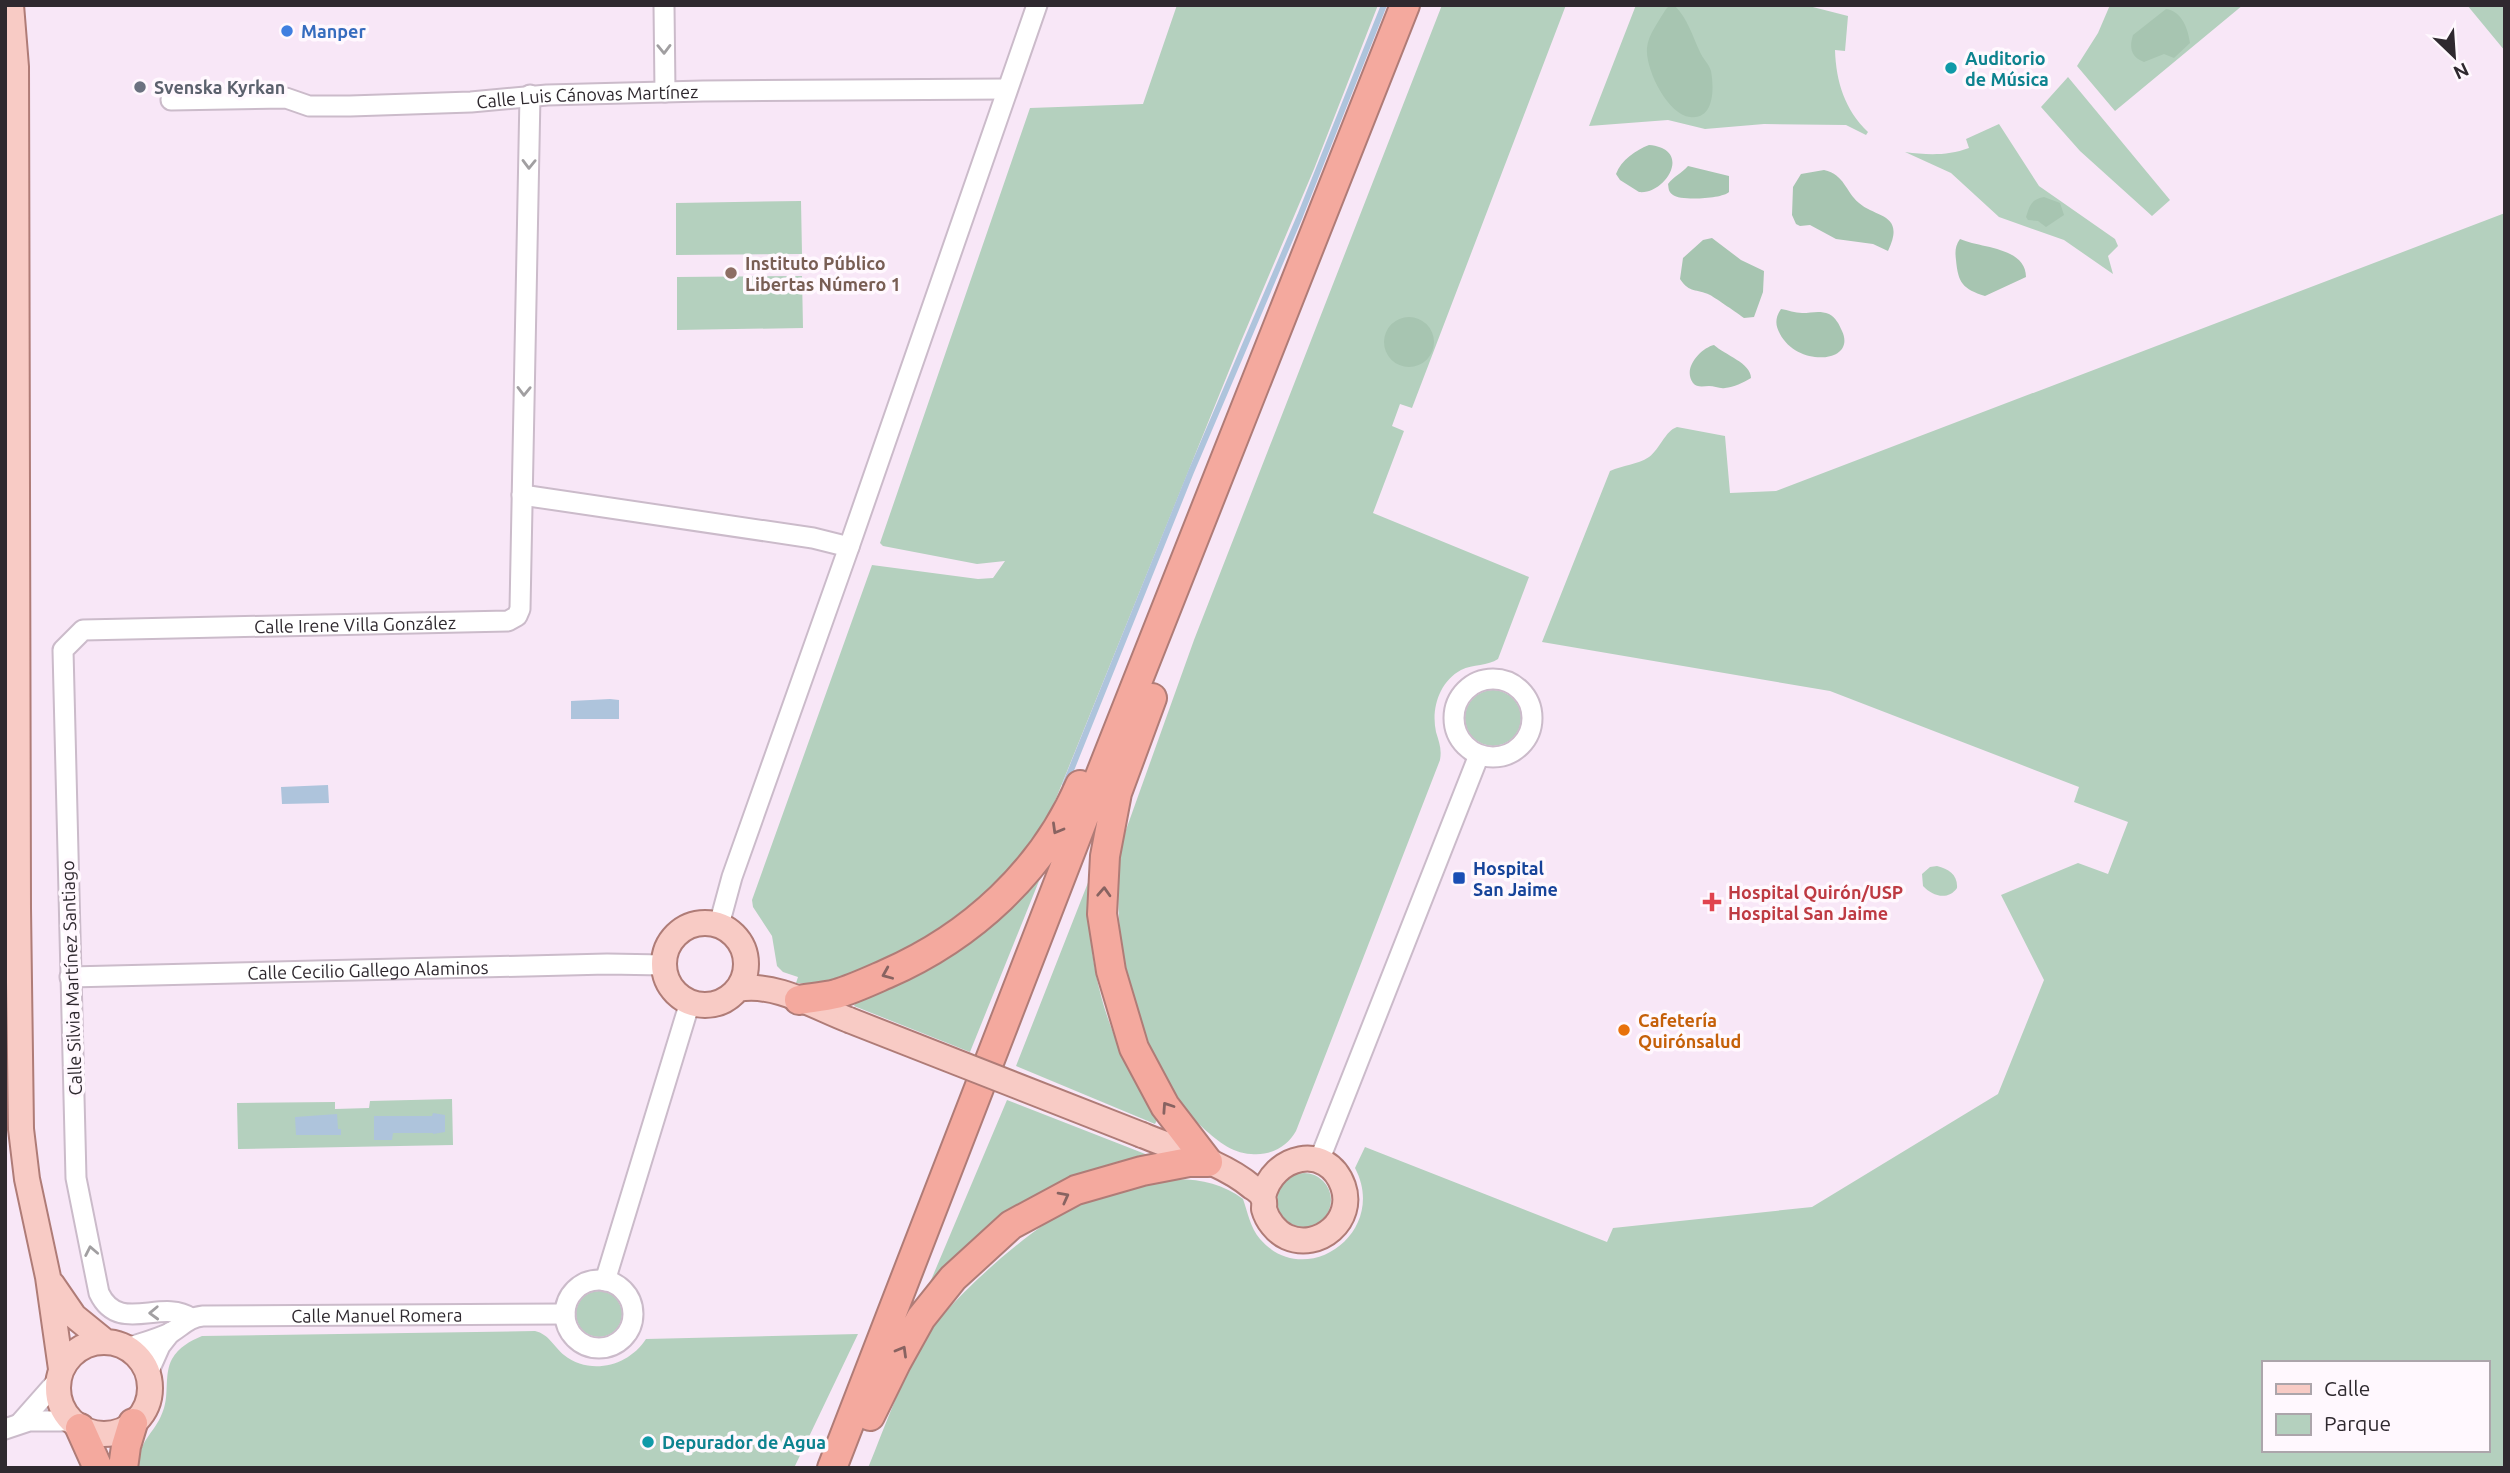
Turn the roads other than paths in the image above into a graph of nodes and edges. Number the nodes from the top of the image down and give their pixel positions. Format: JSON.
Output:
{"nodes":[{"id":1,"x":11,"y":5,"type":"edge"},
{"id":2,"x":24,"y":5,"type":"edge"},
{"id":3,"x":664,"y":5,"type":"edge"},
{"id":4,"x":1037,"y":5,"type":"edge"},
{"id":5,"x":1405,"y":5,"type":"edge"},
{"id":6,"x":16,"y":66,"type":"junction"},
{"id":7,"x":1007,"y":89,"type":"junction"},
{"id":8,"x":664,"y":92,"type":"junction"},
{"id":9,"x":530,"y":95,"type":"junction"},
{"id":10,"x":171,"y":100,"type":"dead end"},
{"id":11,"x":1310,"y":248,"type":"junction"},
{"id":12,"x":522,"y":495,"type":"junction"},
{"id":13,"x":849,"y":547,"type":"junction"},
{"id":14,"x":73,"y":640,"type":"joint"},
{"id":15,"x":1479,"y":755,"type":"junction"},
{"id":16,"x":12,"y":871,"type":"edge"},
{"id":17,"x":12,"y":920,"type":"edge"},
{"id":18,"x":719,"y":925,"type":"junction"},
{"id":19,"x":664,"y":965,"type":"junction"},
{"id":20,"x":747,"y":965,"type":"junction"},
{"id":21,"x":70,"y":976,"type":"junction"},
{"id":22,"x":738,"y":989,"type":"junction"},
{"id":23,"x":787,"y":996,"type":"junction"},
{"id":24,"x":690,"y":1002,"type":"junction"},
{"id":25,"x":1319,"y":1161,"type":"junction"},
{"id":26,"x":1208,"y":1162,"type":"junction"},
{"id":27,"x":1276,"y":1171,"type":"junction"},
{"id":28,"x":1240,"y":1178,"type":"junction"},
{"id":29,"x":1263,"y":1197,"type":"junction"},
{"id":30,"x":48,"y":1277,"type":"junction"},
{"id":31,"x":605,"y":1281,"type":"junction"},
{"id":32,"x":116,"y":1312,"type":"joint"},
{"id":33,"x":565,"y":1314,"type":"junction"},
{"id":34,"x":191,"y":1318,"type":"junction"},
{"id":35,"x":172,"y":1332,"type":"junction"},
{"id":36,"x":116,"y":1345,"type":"junction"},
{"id":37,"x":148,"y":1373,"type":"junction"},
{"id":38,"x":60,"y":1375,"type":"junction"},
{"id":39,"x":133,"y":1423,"type":"junction"},
{"id":40,"x":76,"y":1424,"type":"junction"},
{"id":41,"x":13,"y":1426,"type":"edge"},
{"id":42,"x":98,"y":1468,"type":"edge"},
{"id":43,"x":123,"y":1468,"type":"edge"},
{"id":44,"x":832,"y":1468,"type":"edge"},
{"id":45,"x":849,"y":1468,"type":"edge"}],
"edges":[{"from":1,"to":6,"type":"main road"},
{"from":2,"to":6,"type":"main road"},
{"from":3,"to":8,"type":"street","one_way":true},
{"from":4,"to":7,"type":"street"},
{"from":5,"to":11,"type":"highway"},
{"from":6,"to":16,"type":"main road"},
{"from":7,"to":8,"type":"street","name":"Calle Luis Cánovas Martínez"},
{"from":7,"to":13,"type":"street"},
{"from":8,"to":9,"type":"street","name":"Calle Luis Cánovas Martínez"},
{"from":9,"to":10,"type":"street","name":"Calle Luis Cánovas Martínez"},
{"from":9,"to":12,"type":"street","one_way":true},
{"from":11,"to":23,"type":"highway","one_way":true},
{"from":26,"to":11,"type":"highway","one_way":true},
{"from":11,"to":44,"type":"highway"},
{"from":12,"to":13,"type":"street"},
{"from":12,"to":14,"type":"street","name":"Calle Irene Villa González"},
{"from":13,"to":18,"type":"street"},
{"from":14,"to":21,"type":"street","name":"Calle Silvia Martínez Santiago"},
{"from":15,"to":15,"type":"street"},
{"from":15,"to":25,"type":"street"},
{"from":16,"to":17,"type":"main road"},
{"from":17,"to":30,"type":"main road"},
{"from":18,"to":19,"type":"main road"},
{"from":18,"to":20,"type":"main road"},
{"from":19,"to":21,"type":"street","name":"Calle Cecilio Gallego Alaminos"},
{"from":19,"to":24,"type":"main road"},
{"from":20,"to":22,"type":"main road"},
{"from":20,"to":23,"type":"main road"},
{"from":32,"to":21,"type":"street","name":"Calle Silvia Martínez Santiago","one_way":true},
{"from":22,"to":23,"type":"main road"},
{"from":22,"to":24,"type":"main road"},
{"from":23,"to":26,"type":"main road","bridge":true},
{"from":24,"to":31,"type":"street"},
{"from":25,"to":27,"type":"main road"},
{"from":25,"to":29,"type":"main road"},
{"from":26,"to":28,"type":"main road"},
{"from":45,"to":26,"type":"highway","one_way":true},
{"from":27,"to":28,"type":"main road"},
{"from":27,"to":29,"type":"main road"},
{"from":28,"to":29,"type":"main road"},
{"from":30,"to":36,"type":"main road"},
{"from":30,"to":38,"type":"main road"},
{"from":31,"to":33,"type":"street"},
{"from":31,"to":33,"type":"street"},
{"from":34,"to":32,"type":"street","name":"Calle Manuel Romera","one_way":true},
{"from":33,"to":34,"type":"street","name":"Calle Manuel Romera"},
{"from":34,"to":35,"type":"street"},
{"from":35,"to":36,"type":"street"},
{"from":35,"to":37,"type":"street"},
{"from":36,"to":37,"type":"main road"},
{"from":36,"to":38,"type":"main road"},
{"from":37,"to":39,"type":"main road"},
{"from":38,"to":40,"type":"main road"},
{"from":38,"to":41,"type":"street"},
{"from":39,"to":40,"type":"main road"},
{"from":39,"to":43,"type":"highway"},
{"from":40,"to":41,"type":"street"},
{"from":40,"to":42,"type":"highway"}]}
